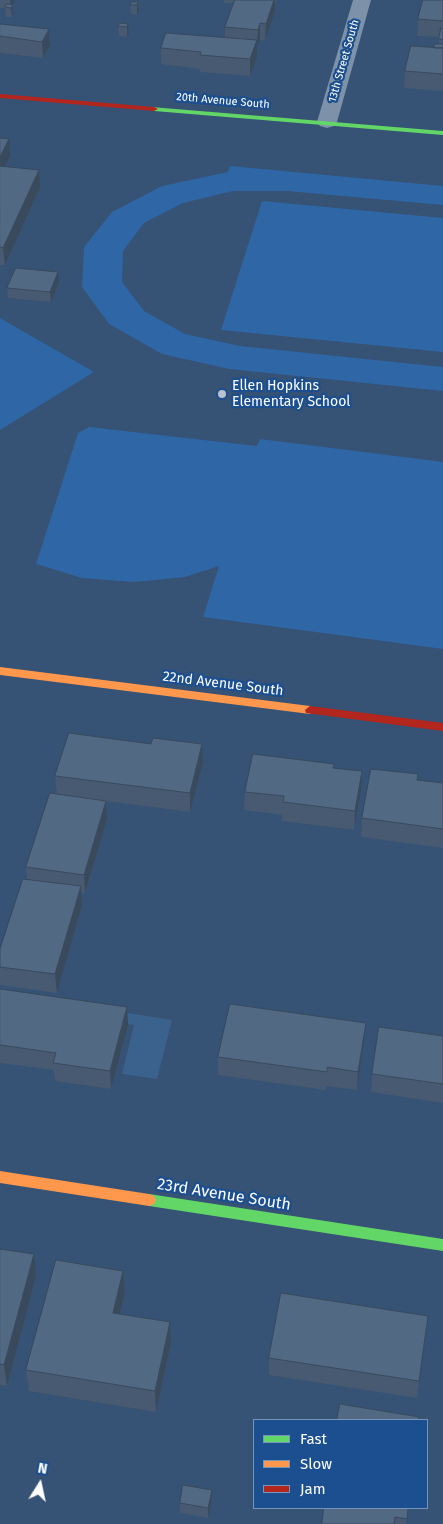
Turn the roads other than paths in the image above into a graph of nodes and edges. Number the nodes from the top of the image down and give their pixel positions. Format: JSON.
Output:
{"nodes":[{"id":1,"x":362,"y":0,"type":"edge"},
{"id":2,"x":0,"y":96,"type":"edge"},
{"id":3,"x":327,"y":122,"type":"junction"},
{"id":4,"x":443,"y":132,"type":"edge"},
{"id":5,"x":0,"y":671,"type":"edge"},
{"id":6,"x":443,"y":727,"type":"edge"},
{"id":7,"x":0,"y":1177,"type":"edge"},
{"id":8,"x":443,"y":1246,"type":"edge"}],
"edges":[{"from":1,"to":3,"type":"street","name":"13th Street South"},
{"from":2,"to":3,"type":"street","name":"20th Avenue South"},
{"from":3,"to":4,"type":"street","name":"20th Avenue South"},
{"from":5,"to":6,"type":"street","name":"22nd Avenue South"},
{"from":7,"to":8,"type":"street","name":"23rd Avenue South"}]}
